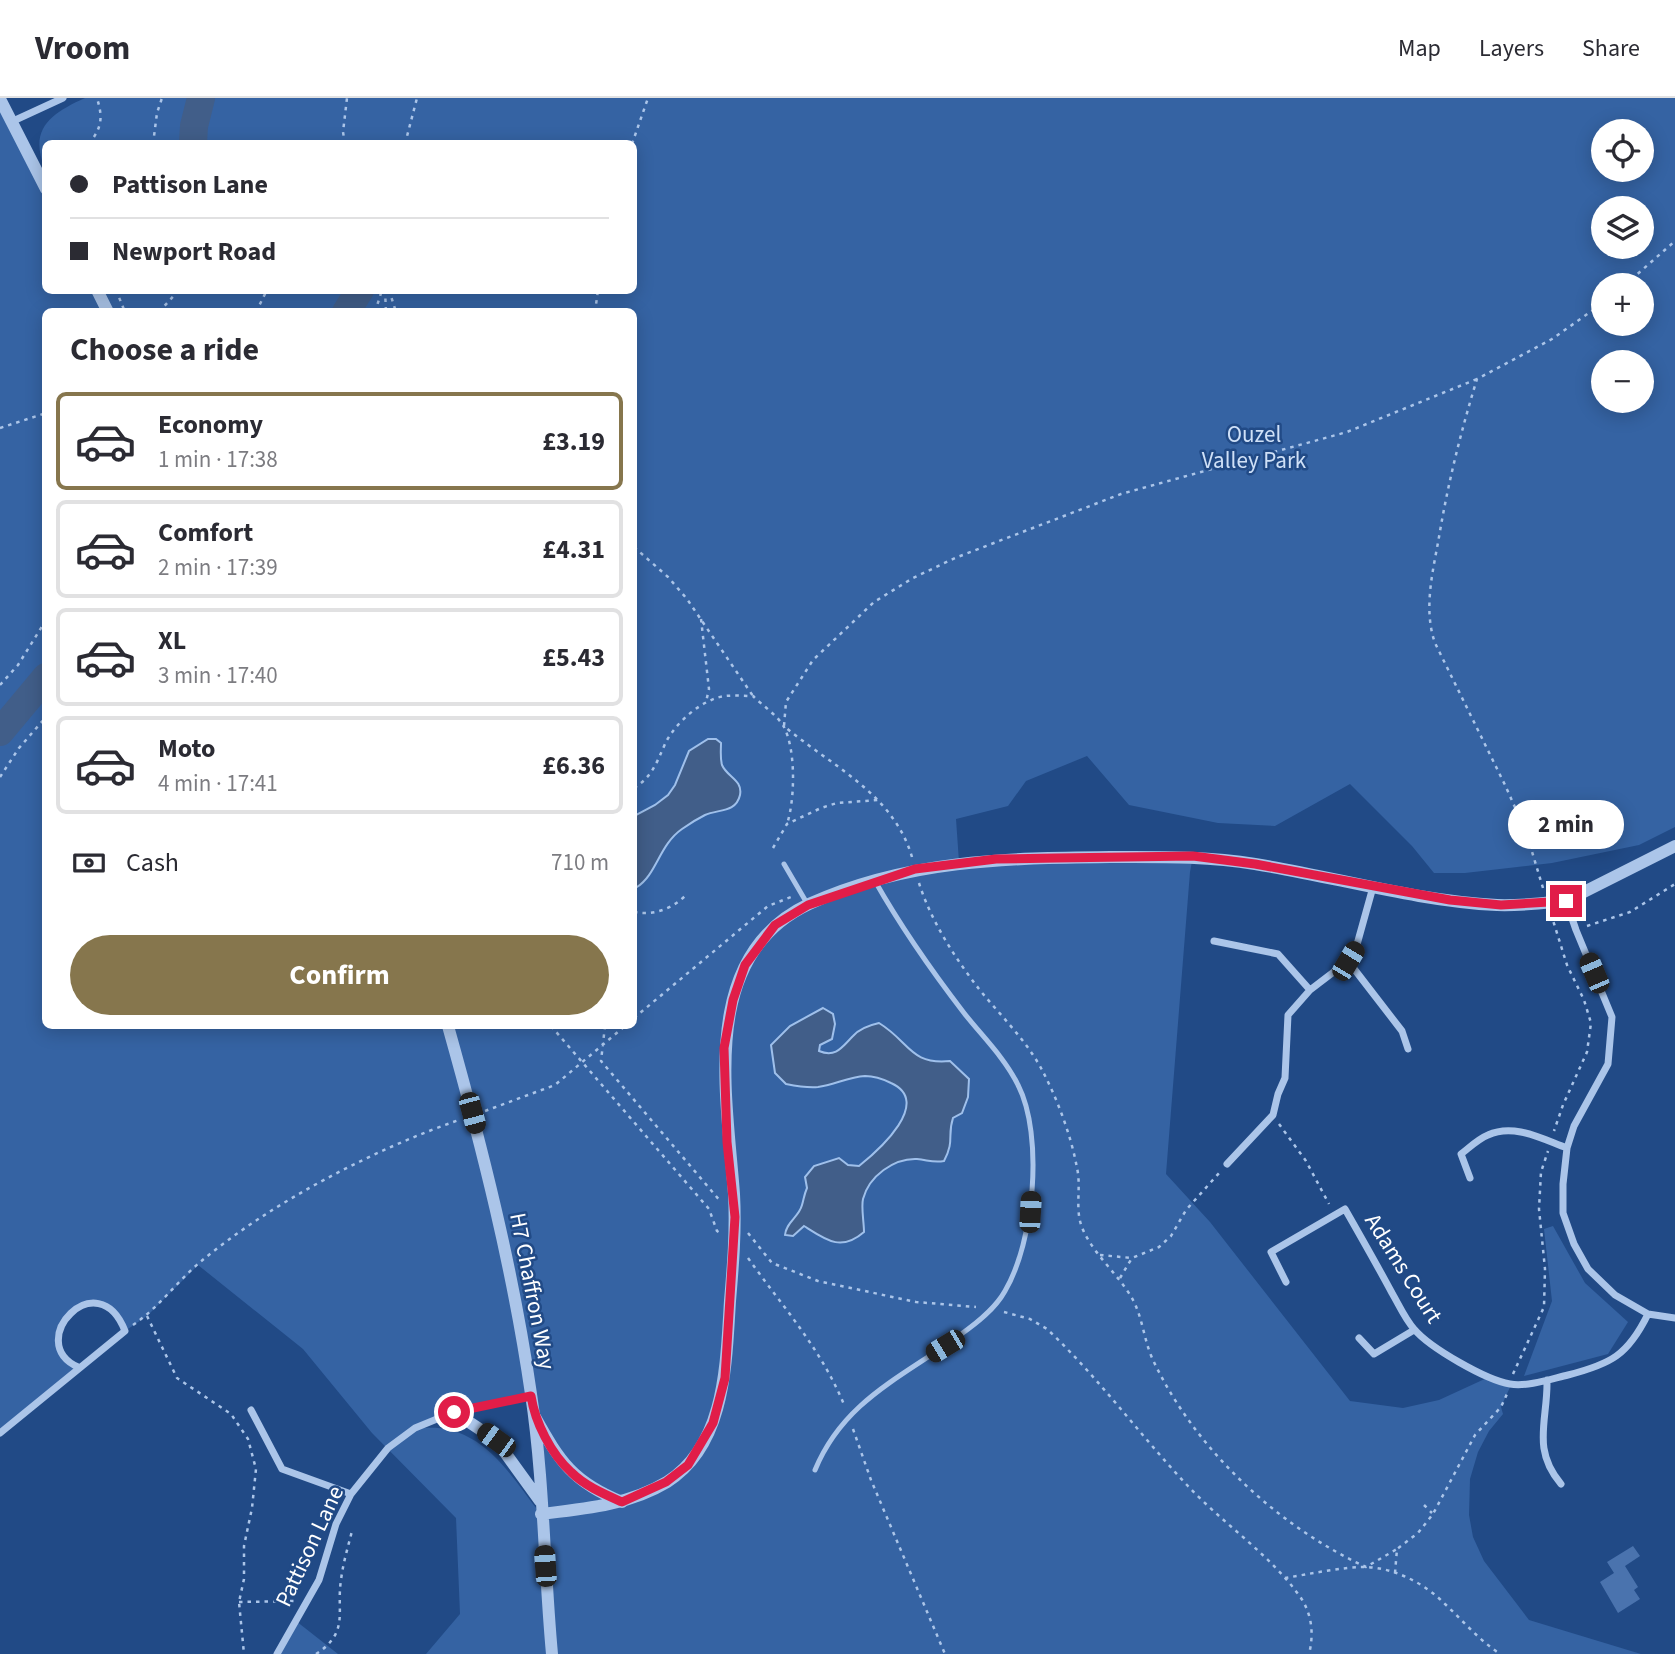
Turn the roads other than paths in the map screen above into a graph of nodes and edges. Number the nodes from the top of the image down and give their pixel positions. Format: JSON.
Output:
{"nodes":[{"id":1,"x":63,"y":98,"type":"edge"},
{"id":2,"x":0,"y":99,"type":"edge"},
{"id":3,"x":6,"y":114,"type":"edge"},
{"id":4,"x":42,"y":182,"type":"edge"},
{"id":5,"x":1675,"y":846,"type":"edge"},
{"id":6,"x":784,"y":864,"type":"dead end"},
{"id":7,"x":875,"y":881,"type":"junction"},
{"id":8,"x":1373,"y":887,"type":"junction"},
{"id":9,"x":805,"y":899,"type":"junction"},
{"id":10,"x":1566,"y":901,"type":"junction"},
{"id":11,"x":1214,"y":941,"type":"dead end"},
{"id":12,"x":1348,"y":961,"type":"junction"},
{"id":13,"x":1310,"y":989,"type":"junction"},
{"id":14,"x":449,"y":1029,"type":"edge"},
{"id":15,"x":1408,"y":1049,"type":"dead end"},
{"id":16,"x":1567,"y":1148,"type":"junction"},
{"id":17,"x":1227,"y":1164,"type":"road end"},
{"id":18,"x":1470,"y":1178,"type":"dead end"},
{"id":19,"x":1286,"y":1282,"type":"dead end"},
{"id":20,"x":1647,"y":1314,"type":"junction"},
{"id":21,"x":1675,"y":1318,"type":"edge"},
{"id":22,"x":1414,"y":1330,"type":"junction"},
{"id":23,"x":1359,"y":1338,"type":"dead end"},
{"id":24,"x":78,"y":1367,"type":"junction"},
{"id":25,"x":1547,"y":1380,"type":"junction"},
{"id":26,"x":531,"y":1396,"type":"junction"},
{"id":27,"x":251,"y":1410,"type":"dead end"},
{"id":28,"x":454,"y":1412,"type":"junction"},
{"id":29,"x":534,"y":1414,"type":"junction"},
{"id":30,"x":0,"y":1433,"type":"edge"},
{"id":31,"x":815,"y":1470,"type":"dead end"},
{"id":32,"x":1561,"y":1484,"type":"dead end"},
{"id":33,"x":351,"y":1494,"type":"junction"},
{"id":34,"x":622,"y":1502,"type":"junction"},
{"id":35,"x":541,"y":1508,"type":"junction"},
{"id":36,"x":277,"y":1654,"type":"edge"},
{"id":37,"x":552,"y":1654,"type":"edge"}],
"edges":[{"from":1,"to":3,"type":"street"},
{"from":2,"to":3,"type":"street"},
{"from":3,"to":4,"type":"street"},
{"from":5,"to":10,"type":"street"},
{"from":6,"to":9,"type":"lane"},
{"from":7,"to":8,"type":"street"},
{"from":7,"to":9,"type":"street"},
{"from":7,"to":31,"type":"lane"},
{"from":8,"to":10,"type":"street"},
{"from":8,"to":12,"type":"street"},
{"from":9,"to":34,"type":"street"},
{"from":10,"to":16,"type":"street"},
{"from":11,"to":13,"type":"street"},
{"from":12,"to":13,"type":"street"},
{"from":12,"to":15,"type":"street"},
{"from":13,"to":17,"type":"street"},
{"from":14,"to":26,"type":"street","name":"H7 Chaffron Way"},
{"from":16,"to":18,"type":"street"},
{"from":16,"to":20,"type":"street"},
{"from":19,"to":22,"type":"street","name":"Adams Court"},
{"from":20,"to":21,"type":"street"},
{"from":20,"to":25,"type":"street"},
{"from":22,"to":23,"type":"street"},
{"from":22,"to":25,"type":"street","name":"Adams Court"},
{"from":24,"to":24,"type":"street"},
{"from":24,"to":30,"type":"street"},
{"from":25,"to":32,"type":"street"},
{"from":26,"to":28,"type":"street","name":"Pattison Lane"},
{"from":26,"to":29,"type":"street","name":"H7 Chaffron Way"},
{"from":27,"to":33,"type":"street"},
{"from":28,"to":33,"type":"street","name":"Pattison Lane"},
{"from":28,"to":35,"type":"street"},
{"from":29,"to":34,"type":"street"},
{"from":29,"to":35,"type":"street","name":"H7 Chaffron Way"},
{"from":33,"to":36,"type":"street","name":"Pattison Lane"},
{"from":34,"to":35,"type":"street"},
{"from":35,"to":37,"type":"street","name":"H7 Chaffron Way"}]}
